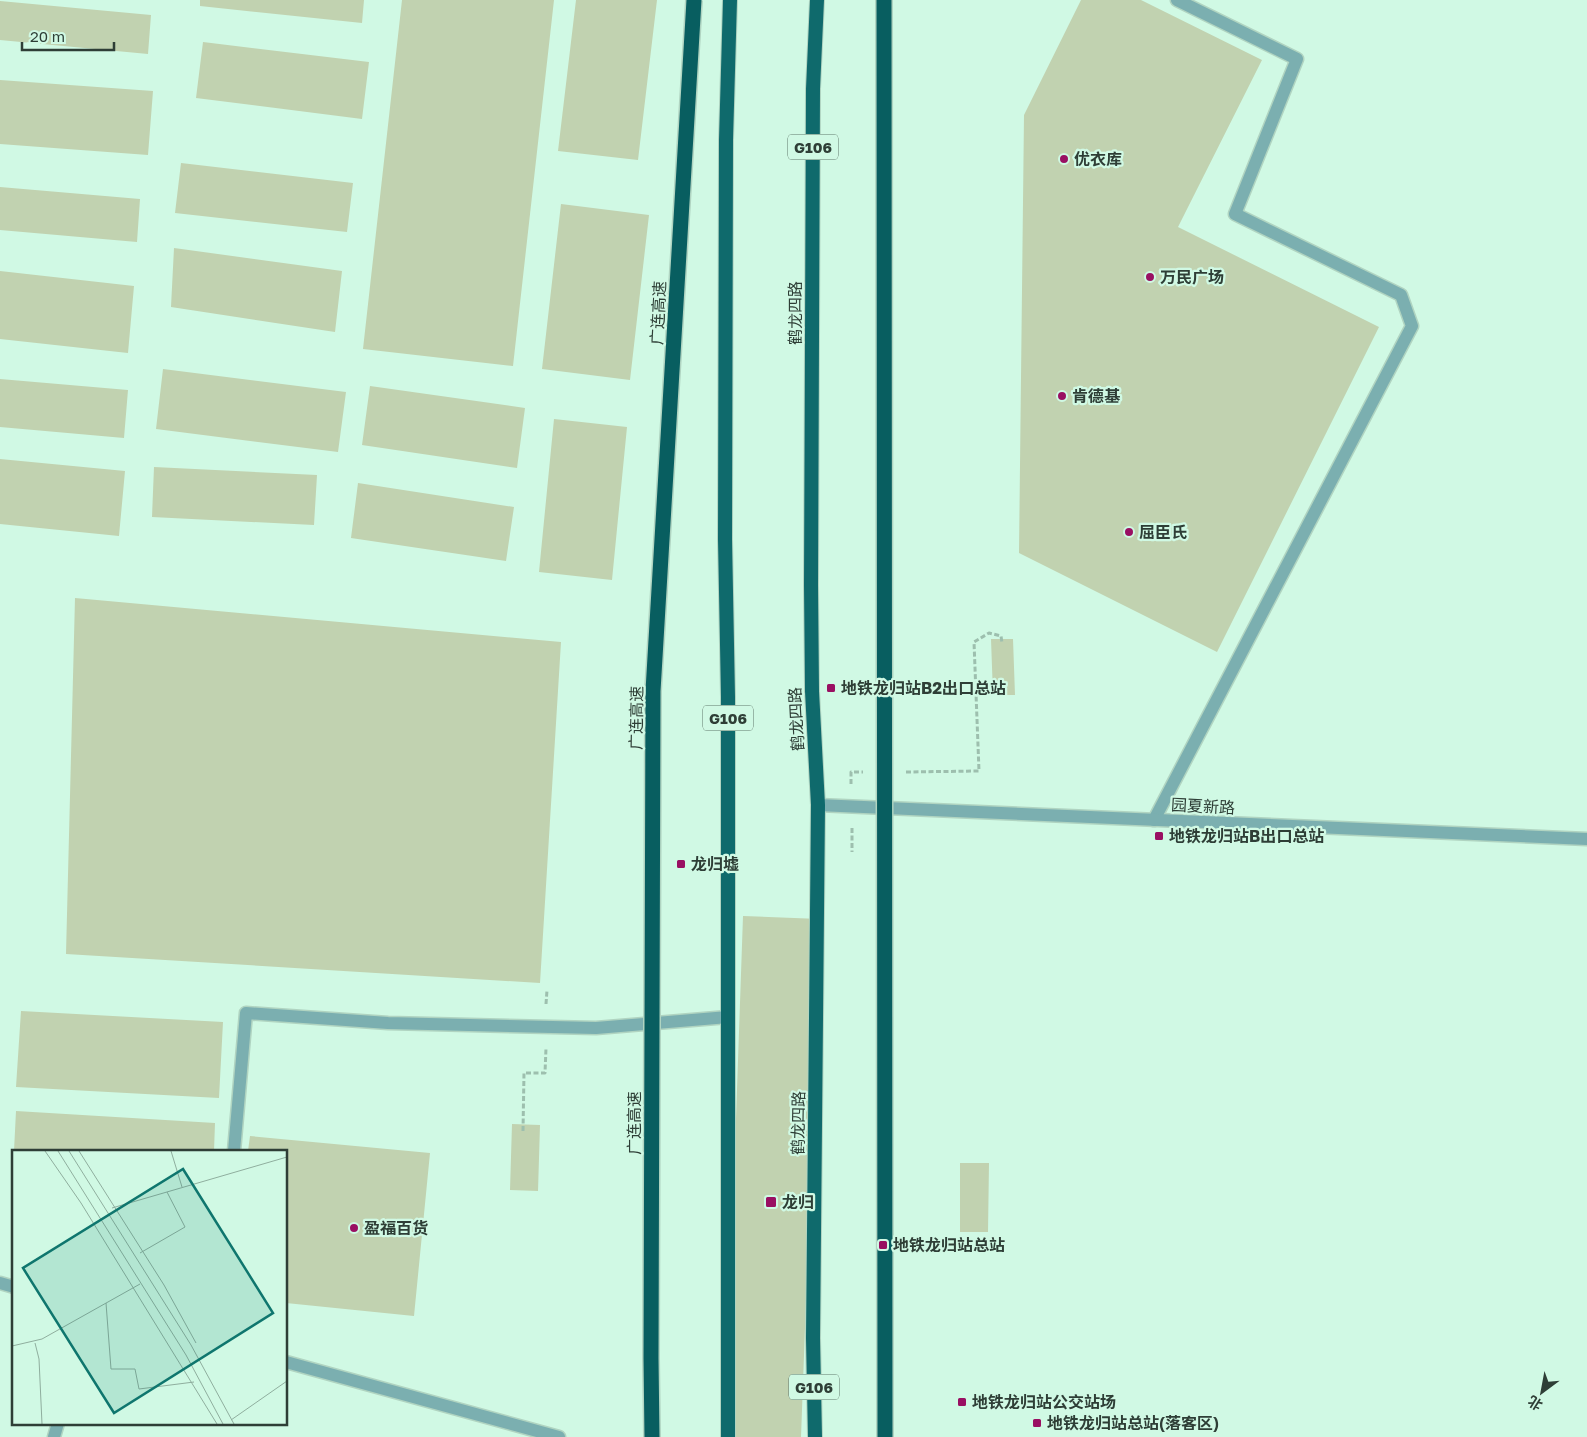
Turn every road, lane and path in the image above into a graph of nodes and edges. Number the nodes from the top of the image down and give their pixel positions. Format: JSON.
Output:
{"nodes":[{"id":1,"x":694,"y":0,"type":"edge"},
{"id":2,"x":730,"y":0,"type":"edge"},
{"id":3,"x":817,"y":0,"type":"edge"},
{"id":4,"x":884,"y":0,"type":"edge"},
{"id":5,"x":1176,"y":0,"type":"edge"},
{"id":6,"x":1002,"y":643,"type":"dead end"},
{"id":7,"x":871,"y":772,"type":"dead end"},
{"id":8,"x":900,"y":772,"type":"dead end"},
{"id":9,"x":818,"y":805,"type":"junction"},
{"id":10,"x":852,"y":807,"type":"junction"},
{"id":11,"x":1154,"y":820,"type":"junction"},
{"id":12,"x":1587,"y":839,"type":"edge"},
{"id":13,"x":852,"y":852,"type":"dead end"},
{"id":14,"x":547,"y":990,"type":"dead end"},
{"id":15,"x":728,"y":1017,"type":"junction"},
{"id":16,"x":546,"y":1027,"type":"junction"},
{"id":17,"x":523,"y":1131,"type":"dead end"},
{"id":18,"x":234,"y":1150,"type":"edge"},
{"id":19,"x":288,"y":1363,"type":"edge"},
{"id":20,"x":58,"y":1424,"type":"edge"},
{"id":21,"x":54,"y":1437,"type":"edge"},
{"id":22,"x":559,"y":1437,"type":"edge"},
{"id":23,"x":652,"y":1437,"type":"edge"},
{"id":24,"x":728,"y":1437,"type":"edge"},
{"id":25,"x":815,"y":1437,"type":"edge"},
{"id":26,"x":885,"y":1437,"type":"edge"}],
"edges":[{"from":1,"to":23,"type":"highway","name":"广连高速","bridge":true},
{"from":2,"to":15,"type":"highway","number":"G106"},
{"from":3,"to":9,"type":"highway","name":"鹤龙四路","number":"G106"},
{"from":4,"to":26,"type":"highway","bridge":true},
{"from":5,"to":11,"type":"street"},
{"from":6,"to":8,"type":"path"},
{"from":7,"to":10,"type":"path"},
{"from":9,"to":10,"type":"street","name":"园夏新路"},
{"from":9,"to":25,"type":"highway","name":"鹤龙四路","number":"G106"},
{"from":10,"to":11,"type":"street","name":"园夏新路"},
{"from":10,"to":13,"type":"path"},
{"from":11,"to":12,"type":"street","name":"园夏新路"},
{"from":14,"to":16,"type":"path"},
{"from":15,"to":16,"type":"street"},
{"from":15,"to":24,"type":"highway","number":"G106"},
{"from":16,"to":17,"type":"path"},
{"from":16,"to":18,"type":"street"},
{"from":19,"to":22,"type":"street"},
{"from":20,"to":21,"type":"street"}]}
